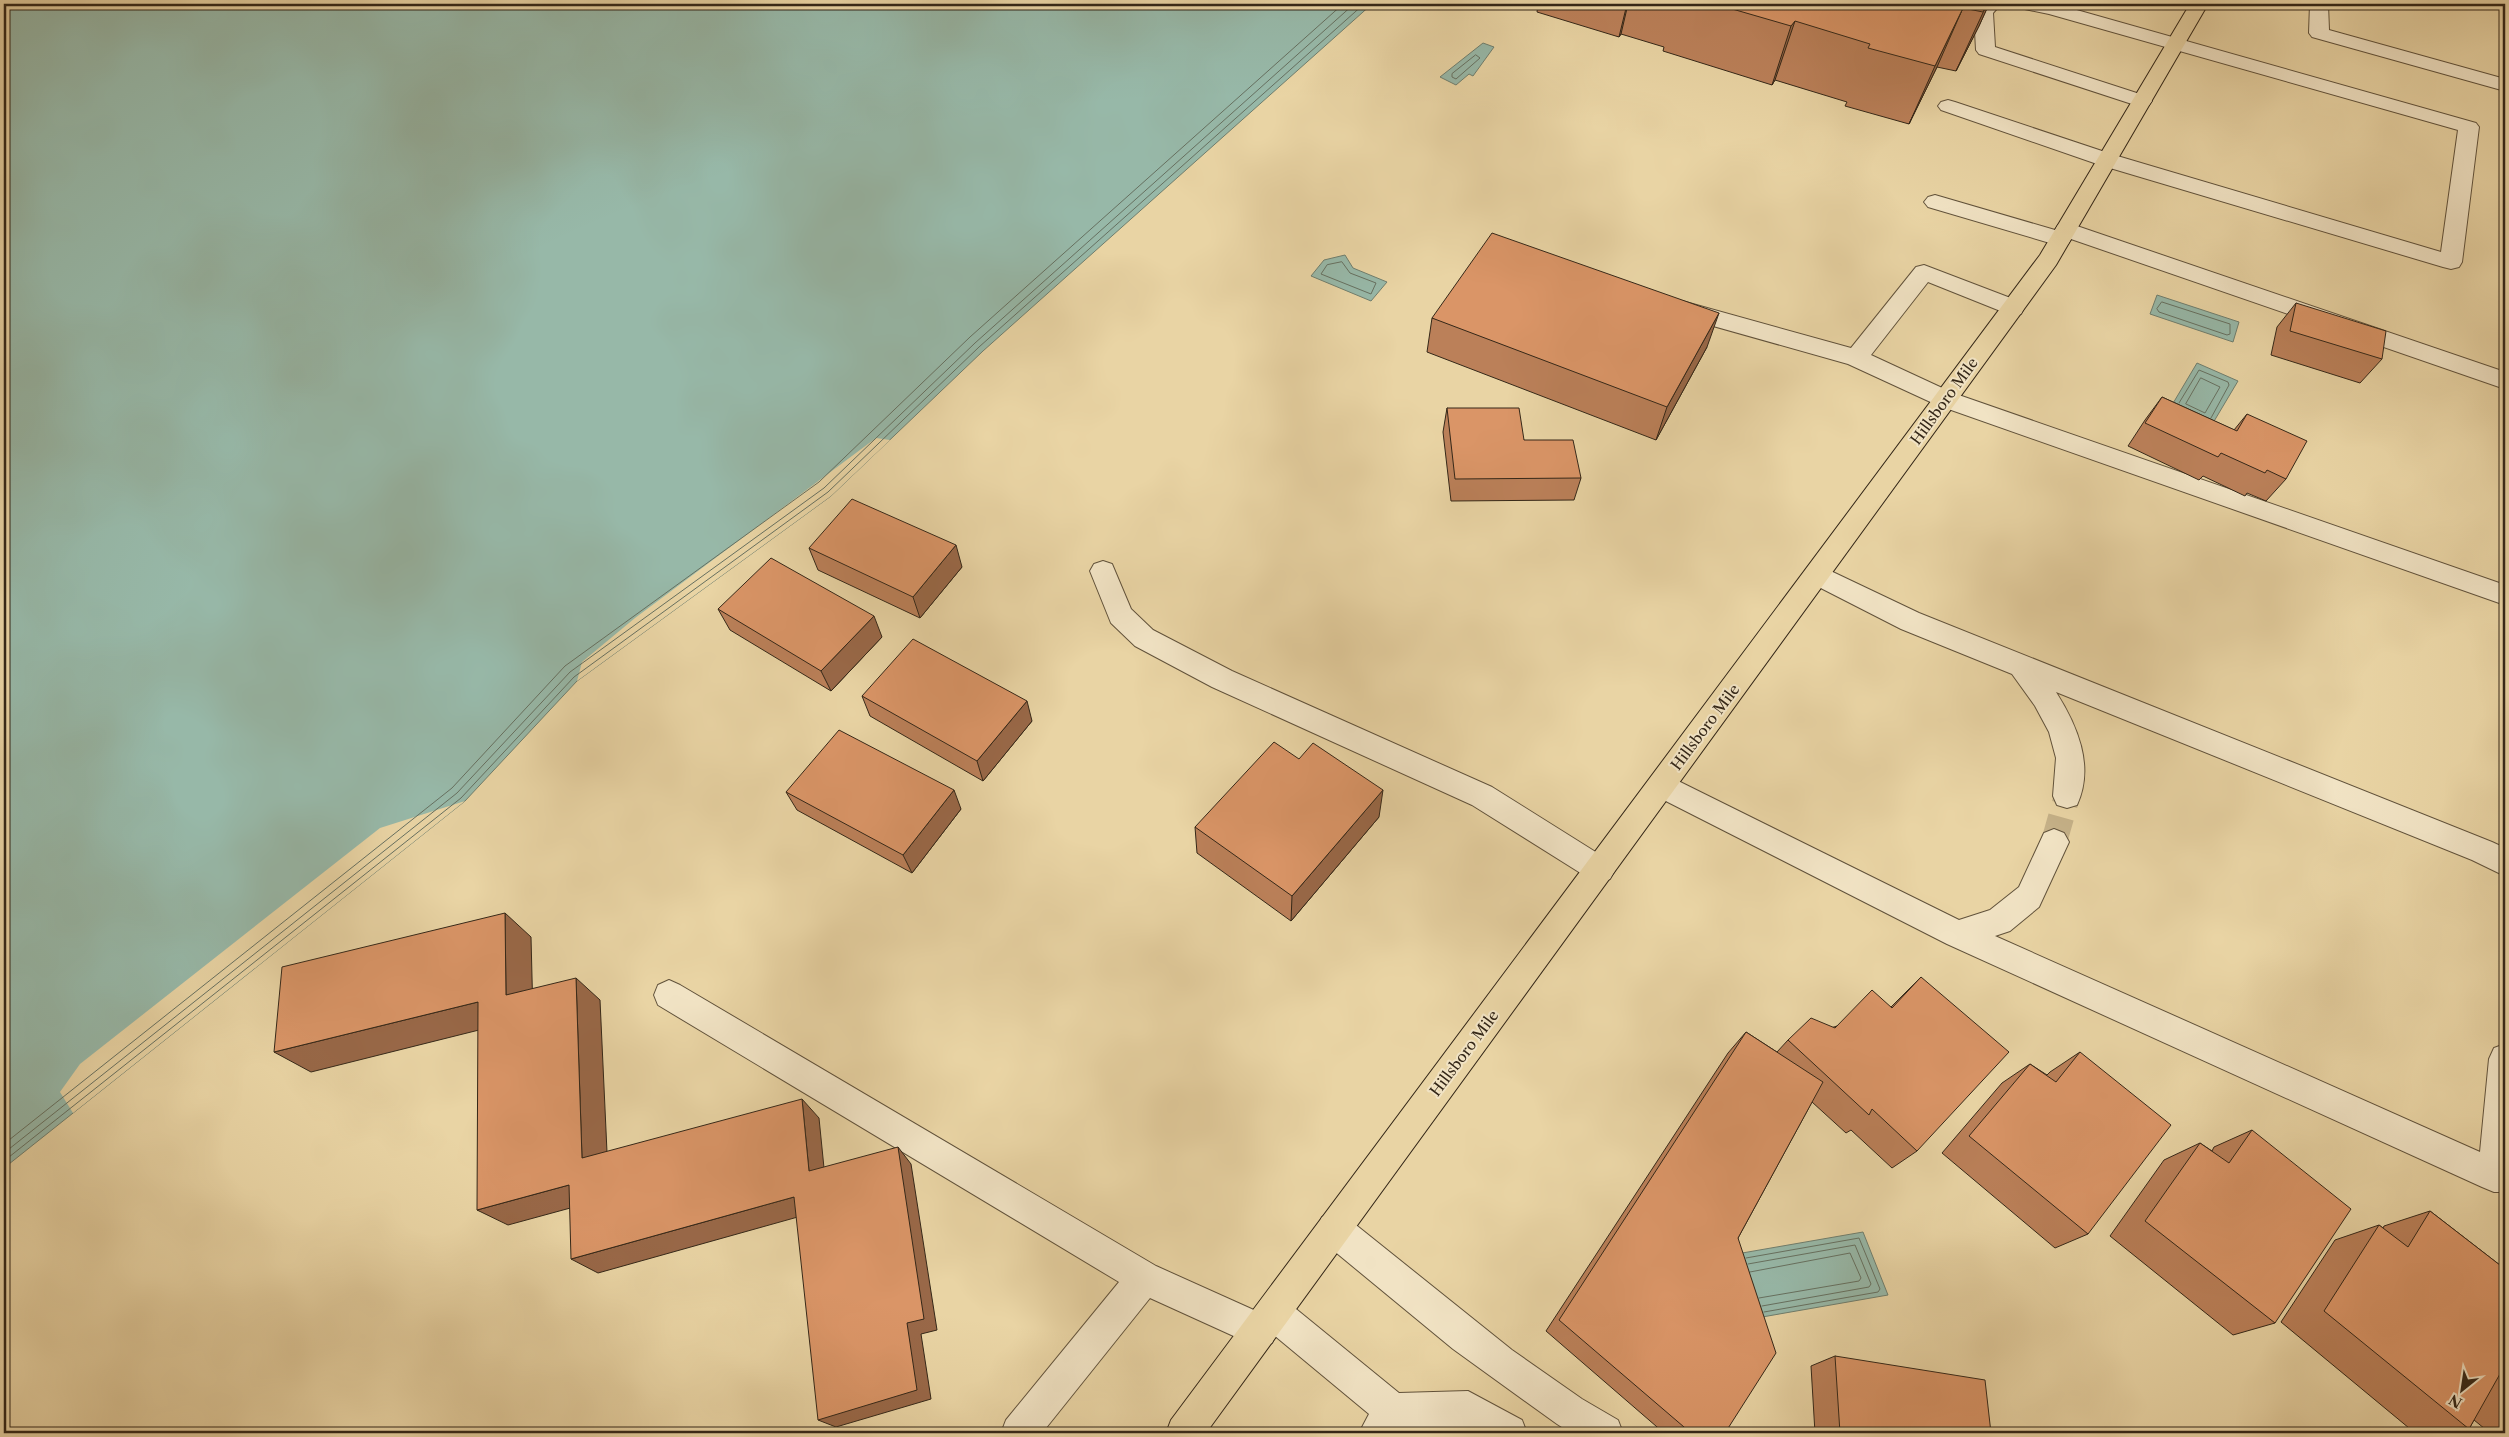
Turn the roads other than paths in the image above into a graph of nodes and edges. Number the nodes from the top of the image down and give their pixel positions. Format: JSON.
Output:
{"nodes":[{"id":1,"x":1992,"y":4,"type":"edge"},
{"id":2,"x":2027,"y":4,"type":"edge"},
{"id":3,"x":2199,"y":4,"type":"edge"},
{"id":4,"x":2319,"y":4,"type":"edge"},
{"id":5,"x":2175,"y":45,"type":"junction"},
{"id":6,"x":2505,"y":85,"type":"edge"},
{"id":7,"x":2142,"y":102,"type":"junction"},
{"id":8,"x":1948,"y":106,"type":"dead end"},
{"id":9,"x":2107,"y":160,"type":"junction"},
{"id":10,"x":1935,"y":202,"type":"dead end"},
{"id":11,"x":2063,"y":234,"type":"junction"},
{"id":12,"x":1664,"y":304,"type":"edge"},
{"id":13,"x":2013,"y":308,"type":"junction"},
{"id":14,"x":1856,"y":358,"type":"junction"},
{"id":15,"x":2505,"y":381,"type":"edge"},
{"id":16,"x":1946,"y":399,"type":"junction"},
{"id":17,"x":1103,"y":571,"type":"dead end"},
{"id":18,"x":1818,"y":575,"type":"junction"},
{"id":19,"x":2505,"y":595,"type":"edge"},
{"id":20,"x":2021,"y":665,"type":"junction"},
{"id":21,"x":1662,"y":785,"type":"junction"},
{"id":22,"x":2067,"y":796,"type":"tunnel mouth"},
{"id":23,"x":2054,"y":842,"type":"tunnel mouth"},
{"id":24,"x":2505,"y":863,"type":"edge"},
{"id":25,"x":1600,"y":870,"type":"junction"},
{"id":26,"x":1958,"y":934,"type":"junction"},
{"id":27,"x":669,"y":995,"type":"dead end"},
{"id":28,"x":2505,"y":1059,"type":"edge"},
{"id":29,"x":2499,"y":1176,"type":"edge"},
{"id":30,"x":1334,"y":1229,"type":"junction"},
{"id":31,"x":1144,"y":1278,"type":"junction"},
{"id":32,"x":1267,"y":1321,"type":"junction"},
{"id":33,"x":1385,"y":1422,"type":"edge"},
{"id":34,"x":1019,"y":1433,"type":"edge"},
{"id":35,"x":1184,"y":1433,"type":"edge"},
{"id":36,"x":1509,"y":1433,"type":"edge"},
{"id":37,"x":1604,"y":1433,"type":"edge"}],
"edges":[{"from":1,"to":7,"type":"street"},
{"from":2,"to":5,"type":"street"},
{"from":3,"to":5,"type":"main road","name":"Hillsboro Mile"},
{"from":4,"to":6,"type":"street"},
{"from":5,"to":7,"type":"main road","name":"Hillsboro Mile"},
{"from":5,"to":9,"type":"street"},
{"from":7,"to":9,"type":"main road","name":"Hillsboro Mile"},
{"from":8,"to":9,"type":"street"},
{"from":9,"to":11,"type":"main road","name":"Hillsboro Mile"},
{"from":10,"to":11,"type":"street"},
{"from":11,"to":13,"type":"main road","name":"Hillsboro Mile"},
{"from":11,"to":15,"type":"street"},
{"from":12,"to":14,"type":"street"},
{"from":13,"to":14,"type":"street"},
{"from":13,"to":16,"type":"main road","name":"Hillsboro Mile"},
{"from":14,"to":16,"type":"street"},
{"from":16,"to":18,"type":"main road","name":"Hillsboro Mile"},
{"from":16,"to":19,"type":"street"},
{"from":17,"to":25,"type":"street"},
{"from":18,"to":20,"type":"street"},
{"from":18,"to":21,"type":"main road","name":"Hillsboro Mile"},
{"from":20,"to":22,"type":"street"},
{"from":20,"to":24,"type":"street"},
{"from":21,"to":25,"type":"main road","name":"Hillsboro Mile"},
{"from":21,"to":26,"type":"street"},
{"from":23,"to":26,"type":"street"},
{"from":25,"to":30,"type":"main road","name":"Hillsboro Mile"},
{"from":26,"to":29,"type":"street"},
{"from":27,"to":31,"type":"street"},
{"from":28,"to":29,"type":"street"},
{"from":30,"to":32,"type":"main road","name":"Hillsboro Mile"},
{"from":30,"to":37,"type":"street"},
{"from":31,"to":32,"type":"street"},
{"from":31,"to":34,"type":"street"},
{"from":32,"to":33,"type":"street"},
{"from":32,"to":35,"type":"main road","name":"Hillsboro Mile"},
{"from":33,"to":36,"type":"street"}]}
